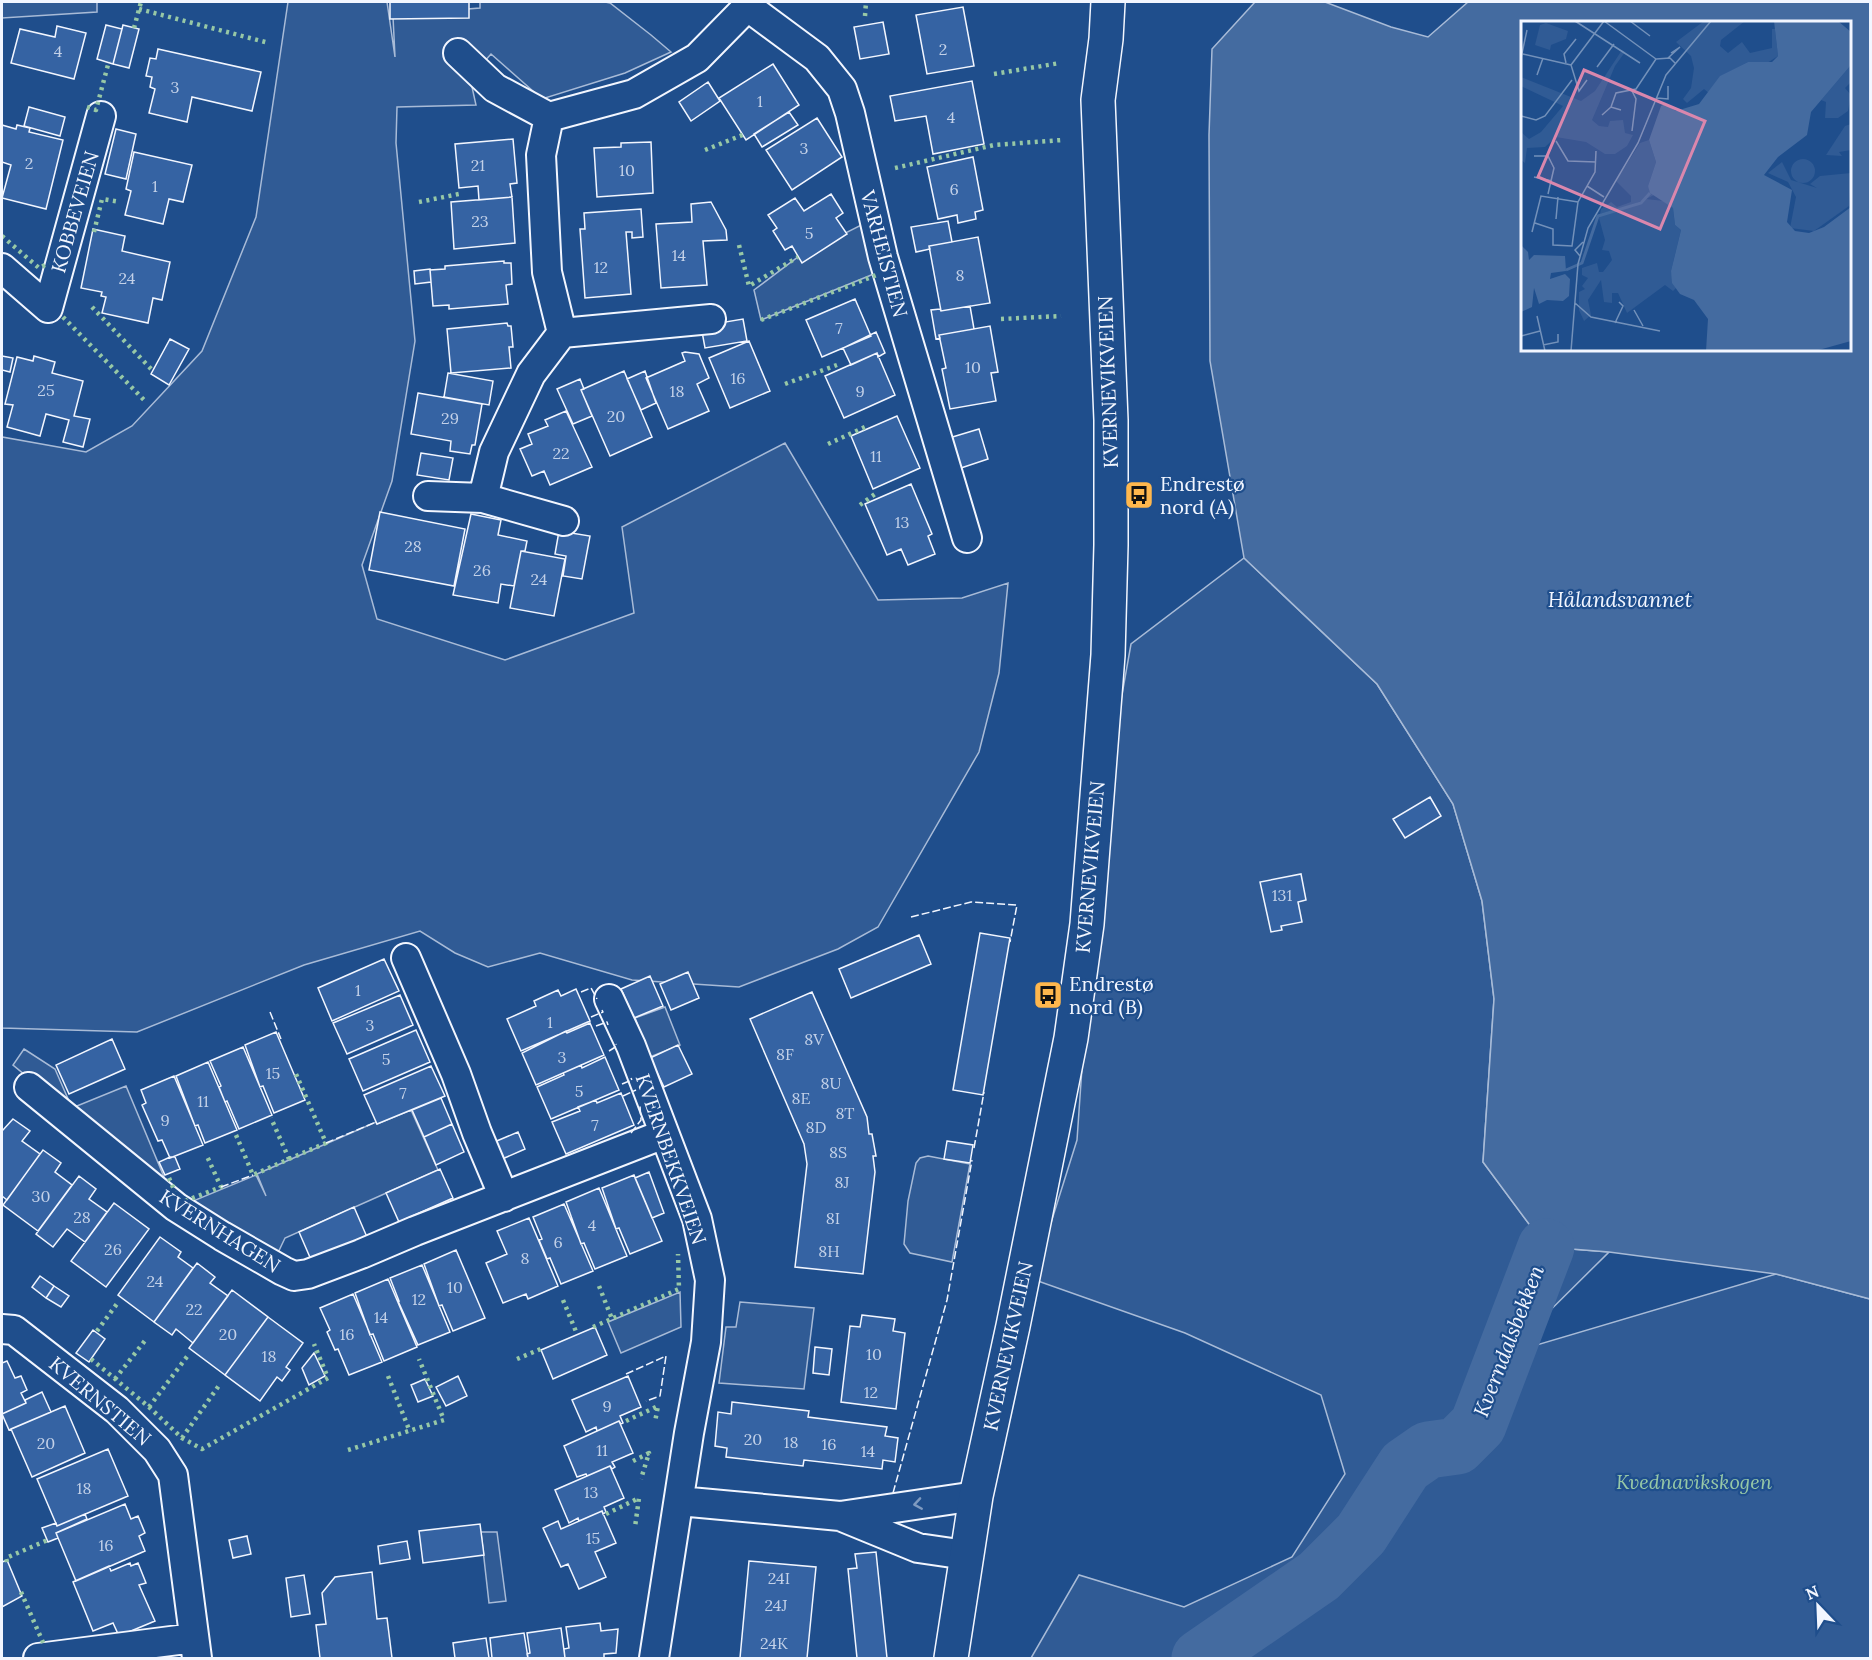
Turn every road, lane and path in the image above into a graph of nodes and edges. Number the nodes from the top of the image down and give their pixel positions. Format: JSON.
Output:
{"nodes":[{"id":1,"x":1086,"y":2,"type":"edge"},
{"id":2,"x":1108,"y":2,"type":"edge"},
{"id":3,"x":750,"y":4,"type":"edge"},
{"id":4,"x":458,"y":53,"type":"dead end"},
{"id":5,"x":1098,"y":100,"type":"junction"},
{"id":6,"x":101,"y":117,"type":"dead end"},
{"id":7,"x":549,"y":117,"type":"junction"},
{"id":8,"x":2,"y":268,"type":"edge"},
{"id":9,"x":711,"y":319,"type":"dead end"},
{"id":10,"x":562,"y":333,"type":"junction"},
{"id":11,"x":428,"y":496,"type":"dead end"},
{"id":12,"x":483,"y":498,"type":"junction"},
{"id":13,"x":564,"y":521,"type":"dead end"},
{"id":14,"x":967,"y":538,"type":"dead end"},
{"id":15,"x":406,"y":958,"type":"dead end"},
{"id":16,"x":609,"y":999,"type":"dead end"},
{"id":17,"x":29,"y":1087,"type":"dead end"},
{"id":18,"x":664,"y":1134,"type":"junction"},
{"id":19,"x":504,"y":1197,"type":"junction"},
{"id":20,"x":2,"y":1329,"type":"edge"},
{"id":21,"x":976,"y":1496,"type":"junction"},
{"id":22,"x":679,"y":1501,"type":"junction"},
{"id":23,"x":840,"y":1516,"type":"junction"},
{"id":24,"x":966,"y":1555,"type":"junction"},
{"id":25,"x":195,"y":1648,"type":"edge"},
{"id":26,"x":38,"y":1659,"type":"edge"},
{"id":27,"x":654,"y":1659,"type":"edge"},
{"id":28,"x":951,"y":1659,"type":"edge"}],
"edges":[{"from":1,"to":5,"type":"main road","name":"KVERNEVIKVEIEN"},
{"from":2,"to":5,"type":"main road","name":"KVERNEVIKVEIEN"},
{"from":3,"to":7,"type":"street"},
{"from":3,"to":14,"type":"street","name":"VARHEISTIEN"},
{"from":4,"to":7,"type":"street"},
{"from":5,"to":21,"type":"main road","name":"KVERNEVIKVEIEN"},
{"from":6,"to":8,"type":"street","name":"KOBBEVEIEN"},
{"from":7,"to":10,"type":"street"},
{"from":9,"to":10,"type":"street"},
{"from":10,"to":12,"type":"street"},
{"from":11,"to":12,"type":"street"},
{"from":12,"to":13,"type":"street"},
{"from":15,"to":19,"type":"street"},
{"from":16,"to":18,"type":"street","name":"KVERNBEKKVEIEN"},
{"from":17,"to":19,"type":"street","name":"KVERNHAGEN"},
{"from":18,"to":19,"type":"street","name":"KVERNHAGEN"},
{"from":18,"to":22,"type":"street","name":"KVERNBEKKVEIEN"},
{"from":20,"to":25,"type":"street","name":"KVERNSTIEN"},
{"from":21,"to":23,"type":"street","one_way":true},
{"from":21,"to":24,"type":"main road","name":"KVERNEVIKVEIEN"},
{"from":22,"to":23,"type":"street"},
{"from":22,"to":27,"type":"street","name":"KVERNBEKKVEIEN"},
{"from":23,"to":24,"type":"street"},
{"from":24,"to":28,"type":"main road","name":"KVERNEVIKVEIEN"},
{"from":25,"to":26,"type":"street","name":"KVERNSTIEN"}]}
